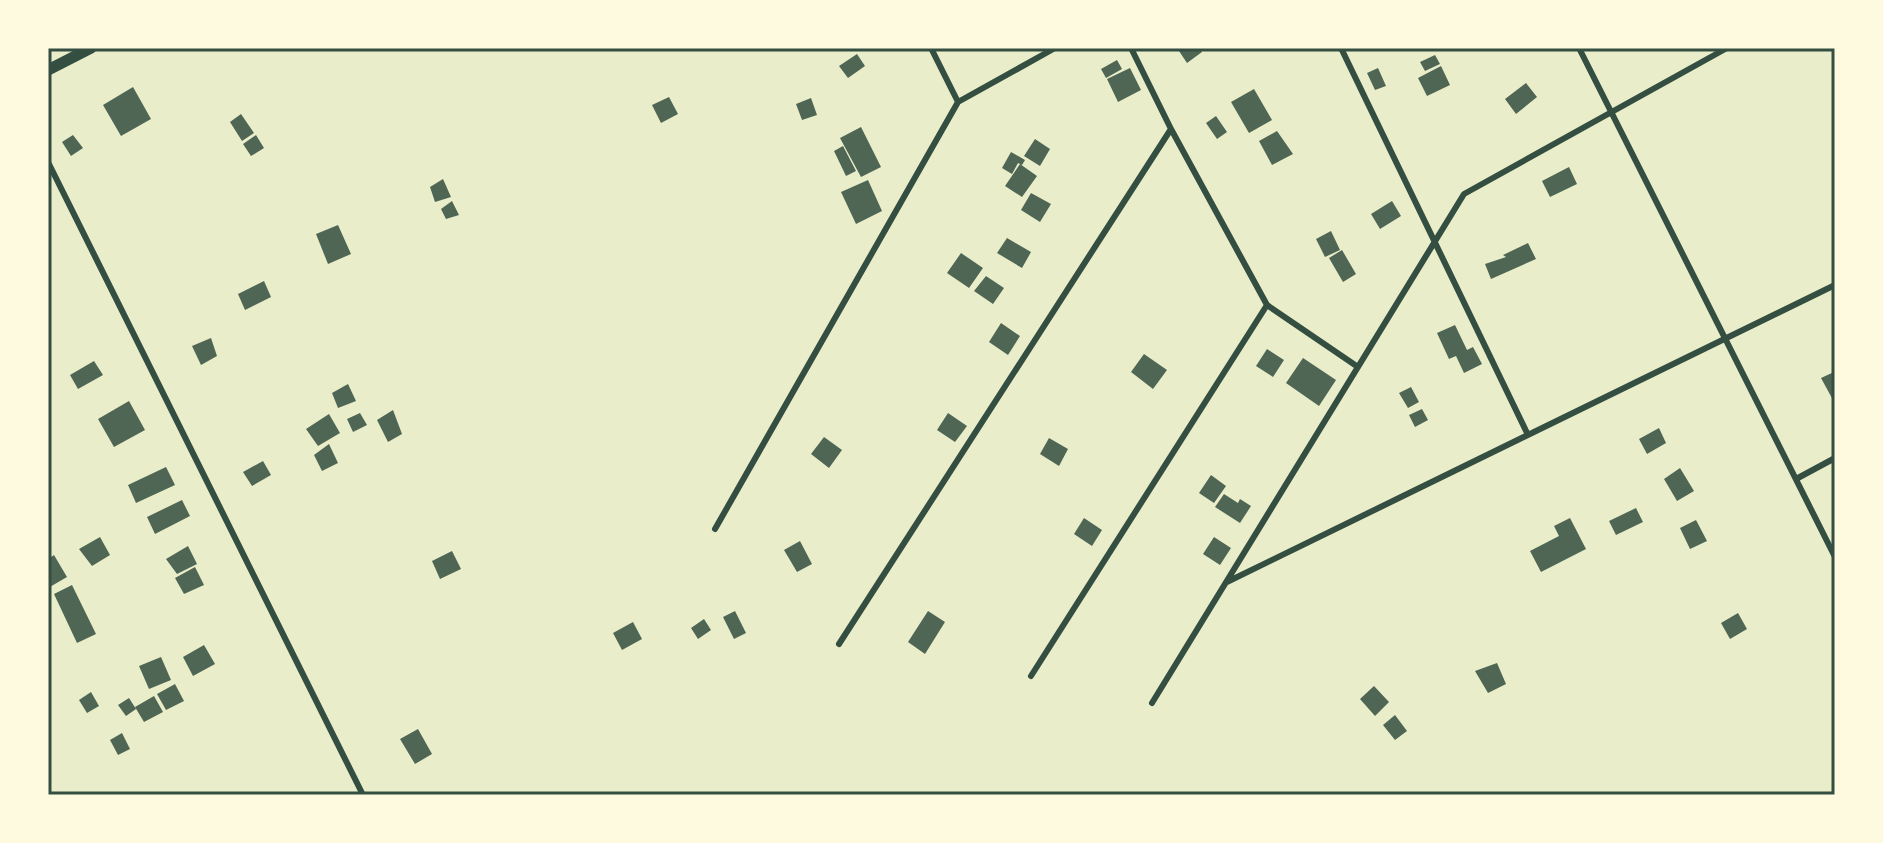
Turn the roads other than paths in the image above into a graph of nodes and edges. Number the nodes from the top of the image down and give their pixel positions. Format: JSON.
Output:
{"nodes":[{"id":1,"x":91,"y":48,"type":"edge"},
{"id":2,"x":931,"y":48,"type":"edge"},
{"id":3,"x":1055,"y":48,"type":"edge"},
{"id":4,"x":1131,"y":48,"type":"edge"},
{"id":5,"x":1341,"y":48,"type":"edge"},
{"id":6,"x":1579,"y":48,"type":"edge"},
{"id":7,"x":1727,"y":48,"type":"edge"},
{"id":8,"x":48,"y":70,"type":"edge"},
{"id":9,"x":958,"y":102,"type":"junction"},
{"id":10,"x":1612,"y":111,"type":"junction"},
{"id":11,"x":1171,"y":129,"type":"junction"},
{"id":12,"x":48,"y":162,"type":"edge"},
{"id":13,"x":1435,"y":242,"type":"junction"},
{"id":14,"x":1835,"y":285,"type":"edge"},
{"id":15,"x":1267,"y":305,"type":"junction"},
{"id":16,"x":1726,"y":339,"type":"junction"},
{"id":17,"x":1358,"y":367,"type":"junction"},
{"id":18,"x":1528,"y":435,"type":"junction"},
{"id":19,"x":1835,"y":458,"type":"edge"},
{"id":20,"x":1796,"y":479,"type":"junction"},
{"id":21,"x":715,"y":529,"type":"dead end"},
{"id":22,"x":1835,"y":557,"type":"edge"},
{"id":23,"x":1225,"y":583,"type":"junction"},
{"id":24,"x":839,"y":644,"type":"dead end"},
{"id":25,"x":1031,"y":676,"type":"dead end"},
{"id":26,"x":1152,"y":703,"type":"dead end"},
{"id":27,"x":363,"y":795,"type":"edge"}],
"edges":[{"from":1,"to":8,"type":"highway"},
{"from":2,"to":9,"type":"street"},
{"from":3,"to":9,"type":"street"},
{"from":4,"to":11,"type":"street"},
{"from":5,"to":13,"type":"street"},
{"from":6,"to":10,"type":"street"},
{"from":7,"to":10,"type":"street"},
{"from":9,"to":21,"type":"street"},
{"from":10,"to":13,"type":"street"},
{"from":10,"to":16,"type":"street"},
{"from":11,"to":15,"type":"street"},
{"from":11,"to":24,"type":"street"},
{"from":12,"to":27,"type":"street"},
{"from":13,"to":17,"type":"street"},
{"from":13,"to":18,"type":"street"},
{"from":14,"to":16,"type":"street"},
{"from":15,"to":17,"type":"street"},
{"from":15,"to":25,"type":"street"},
{"from":16,"to":18,"type":"street"},
{"from":16,"to":20,"type":"street"},
{"from":17,"to":23,"type":"street"},
{"from":18,"to":23,"type":"street"},
{"from":19,"to":20,"type":"street"},
{"from":20,"to":22,"type":"street"},
{"from":23,"to":26,"type":"street"}]}
